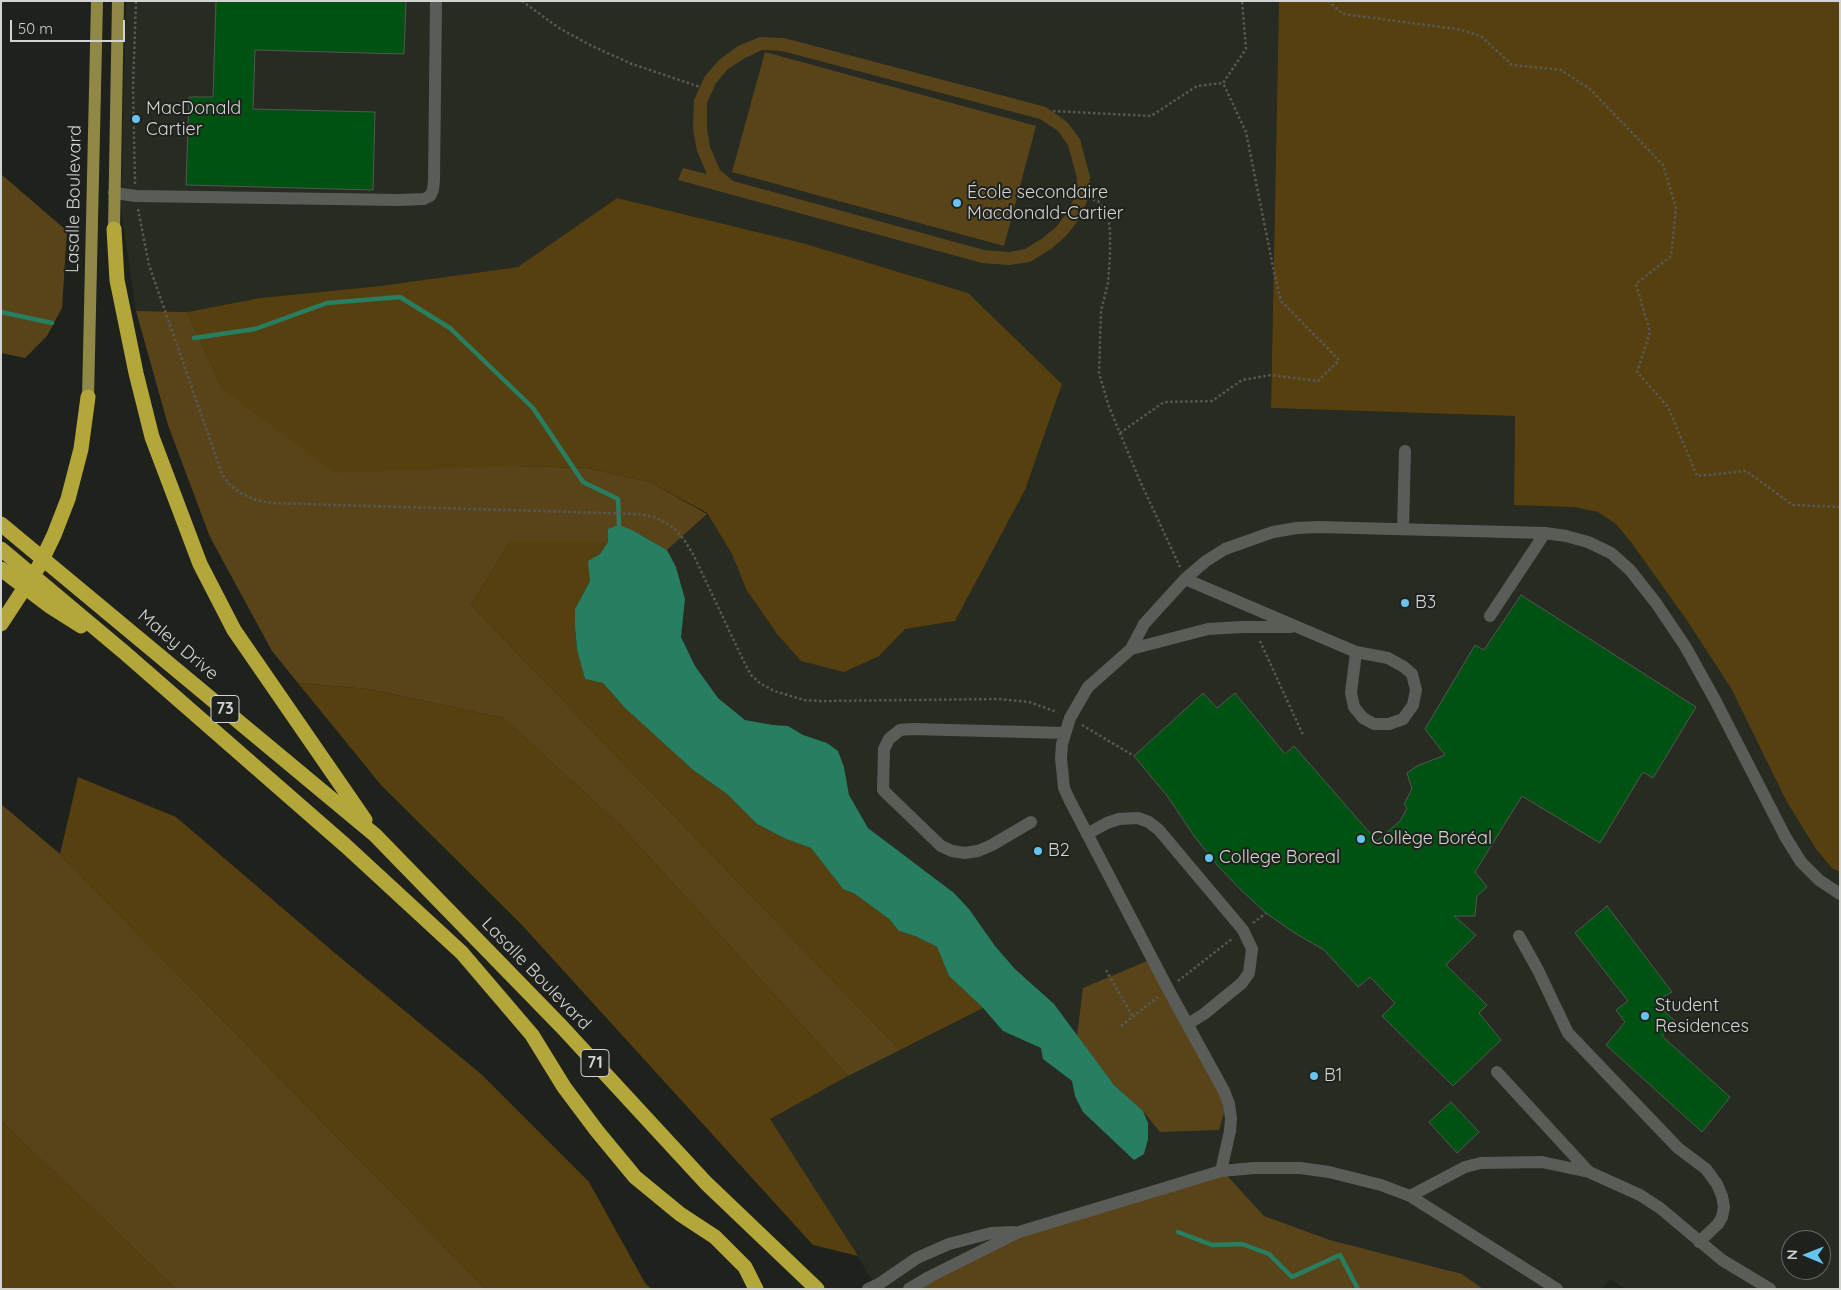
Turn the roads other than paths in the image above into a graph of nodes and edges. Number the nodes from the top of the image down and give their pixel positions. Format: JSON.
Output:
{"nodes":[{"id":1,"x":97,"y":1,"type":"edge"},
{"id":2,"x":118,"y":1,"type":"edge"},
{"id":3,"x":436,"y":1,"type":"edge"},
{"id":4,"x":114,"y":193,"type":"junction"},
{"id":5,"x":114,"y":229,"type":"joint"},
{"id":6,"x":88,"y":397,"type":"joint"},
{"id":7,"x":1405,"y":451,"type":"dead end"},
{"id":8,"x":1,"y":524,"type":"edge"},
{"id":9,"x":1403,"y":529,"type":"junction"},
{"id":10,"x":1545,"y":533,"type":"junction"},
{"id":11,"x":2,"y":550,"type":"edge"},
{"id":12,"x":1,"y":569,"type":"edge"},
{"id":13,"x":1185,"y":579,"type":"junction"},
{"id":14,"x":54,"y":602,"type":"junction"},
{"id":15,"x":1490,"y":616,"type":"dead end"},
{"id":16,"x":1,"y":624,"type":"edge"},
{"id":17,"x":1297,"y":627,"type":"junction"},
{"id":18,"x":1131,"y":648,"type":"junction"},
{"id":19,"x":1356,"y":652,"type":"junction"},
{"id":20,"x":1065,"y":733,"type":"junction"},
{"id":21,"x":1031,"y":822,"type":"dead end"},
{"id":22,"x":1087,"y":834,"type":"junction"},
{"id":23,"x":375,"y":835,"type":"junction"},
{"id":24,"x":1840,"y":894,"type":"edge"},
{"id":25,"x":1519,"y":936,"type":"dead end"},
{"id":26,"x":1188,"y":1024,"type":"junction"},
{"id":27,"x":1497,"y":1072,"type":"dead end"},
{"id":28,"x":1221,"y":1171,"type":"junction"},
{"id":29,"x":1589,"y":1172,"type":"junction"},
{"id":30,"x":1410,"y":1196,"type":"junction"},
{"id":31,"x":1020,"y":1232,"type":"junction"},
{"id":32,"x":1699,"y":1242,"type":"junction"},
{"id":33,"x":756,"y":1289,"type":"edge"},
{"id":34,"x":817,"y":1289,"type":"edge"},
{"id":35,"x":868,"y":1289,"type":"edge"},
{"id":36,"x":909,"y":1289,"type":"edge"},
{"id":37,"x":1557,"y":1289,"type":"edge"},
{"id":38,"x":1770,"y":1289,"type":"edge"}],
"edges":[{"from":1,"to":6,"type":"main road","name":"Lasalle Boulevard"},
{"from":2,"to":4,"type":"main road"},
{"from":3,"to":4,"type":"street"},
{"from":4,"to":5,"type":"main road"},
{"from":5,"to":23,"type":"highway"},
{"from":6,"to":16,"type":"highway"},
{"from":7,"to":9,"type":"street"},
{"from":8,"to":23,"type":"highway","name":"Maley Drive","number":"73"},
{"from":9,"to":10,"type":"street"},
{"from":9,"to":13,"type":"street"},
{"from":10,"to":15,"type":"street"},
{"from":10,"to":24,"type":"street"},
{"from":11,"to":14,"type":"highway","number":"71"},
{"from":12,"to":14,"type":"highway"},
{"from":13,"to":17,"type":"street"},
{"from":13,"to":18,"type":"street"},
{"from":14,"to":33,"type":"highway","number":"71"},
{"from":17,"to":18,"type":"street"},
{"from":17,"to":19,"type":"street"},
{"from":18,"to":20,"type":"street"},
{"from":19,"to":19,"type":"street"},
{"from":20,"to":21,"type":"street"},
{"from":20,"to":22,"type":"street"},
{"from":22,"to":26,"type":"street"},
{"from":22,"to":26,"type":"street"},
{"from":23,"to":34,"type":"highway","name":"Lasalle Boulevard","number":"71"},
{"from":25,"to":32,"type":"street"},
{"from":26,"to":28,"type":"street"},
{"from":27,"to":29,"type":"street"},
{"from":28,"to":30,"type":"street"},
{"from":28,"to":31,"type":"street"},
{"from":29,"to":30,"type":"street"},
{"from":29,"to":32,"type":"street"},
{"from":30,"to":37,"type":"street"},
{"from":31,"to":35,"type":"street"},
{"from":31,"to":36,"type":"street"},
{"from":32,"to":38,"type":"street"}]}
